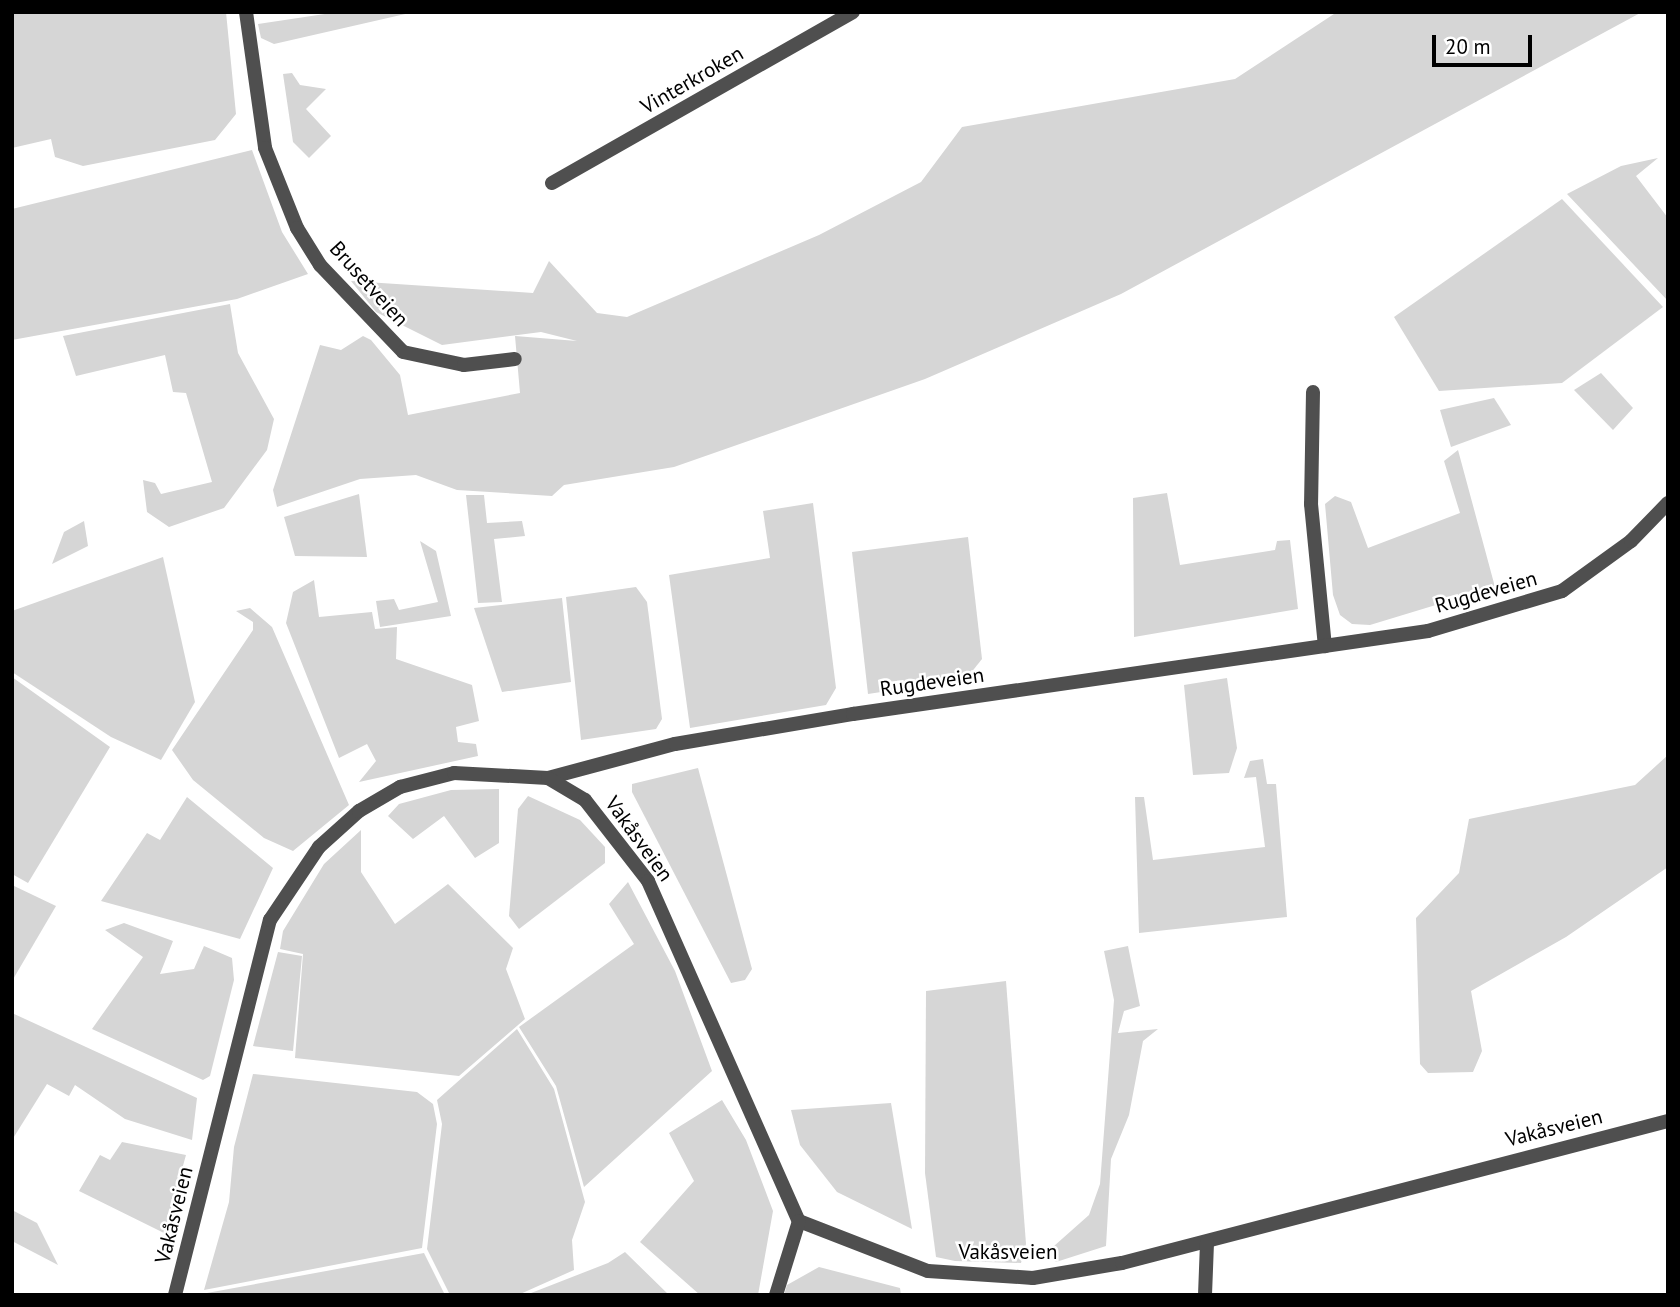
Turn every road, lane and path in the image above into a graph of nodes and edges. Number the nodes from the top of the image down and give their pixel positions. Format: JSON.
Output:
{"nodes":[{"id":1,"x":246,"y":12,"type":"edge"},
{"id":2,"x":853,"y":12,"type":"edge"},
{"id":3,"x":552,"y":183,"type":"dead end"},
{"id":4,"x":515,"y":359,"type":"dead end"},
{"id":5,"x":1313,"y":392,"type":"dead end"},
{"id":6,"x":1668,"y":503,"type":"edge"},
{"id":7,"x":1325,"y":646,"type":"junction"},
{"id":8,"x":548,"y":778,"type":"junction"},
{"id":9,"x":1668,"y":1121,"type":"edge"},
{"id":10,"x":799,"y":1221,"type":"junction"},
{"id":11,"x":1207,"y":1242,"type":"junction"},
{"id":12,"x":175,"y":1295,"type":"edge"},
{"id":13,"x":776,"y":1295,"type":"edge"},
{"id":14,"x":1205,"y":1295,"type":"edge"}],
"edges":[{"from":1,"to":4,"type":"street","name":"Brusetveien"},
{"from":2,"to":3,"type":"street","name":"Vinterkroken"},
{"from":5,"to":7,"type":"street"},
{"from":6,"to":7,"type":"street","name":"Rugdeveien"},
{"from":7,"to":8,"type":"street","name":"Rugdeveien"},
{"from":8,"to":10,"type":"street","name":"Vakåsveien"},
{"from":8,"to":12,"type":"street","name":"Vakåsveien"},
{"from":9,"to":11,"type":"street","name":"Vakåsveien"},
{"from":10,"to":11,"type":"street","name":"Vakåsveien"},
{"from":10,"to":13,"type":"street"},
{"from":11,"to":14,"type":"street"}]}
